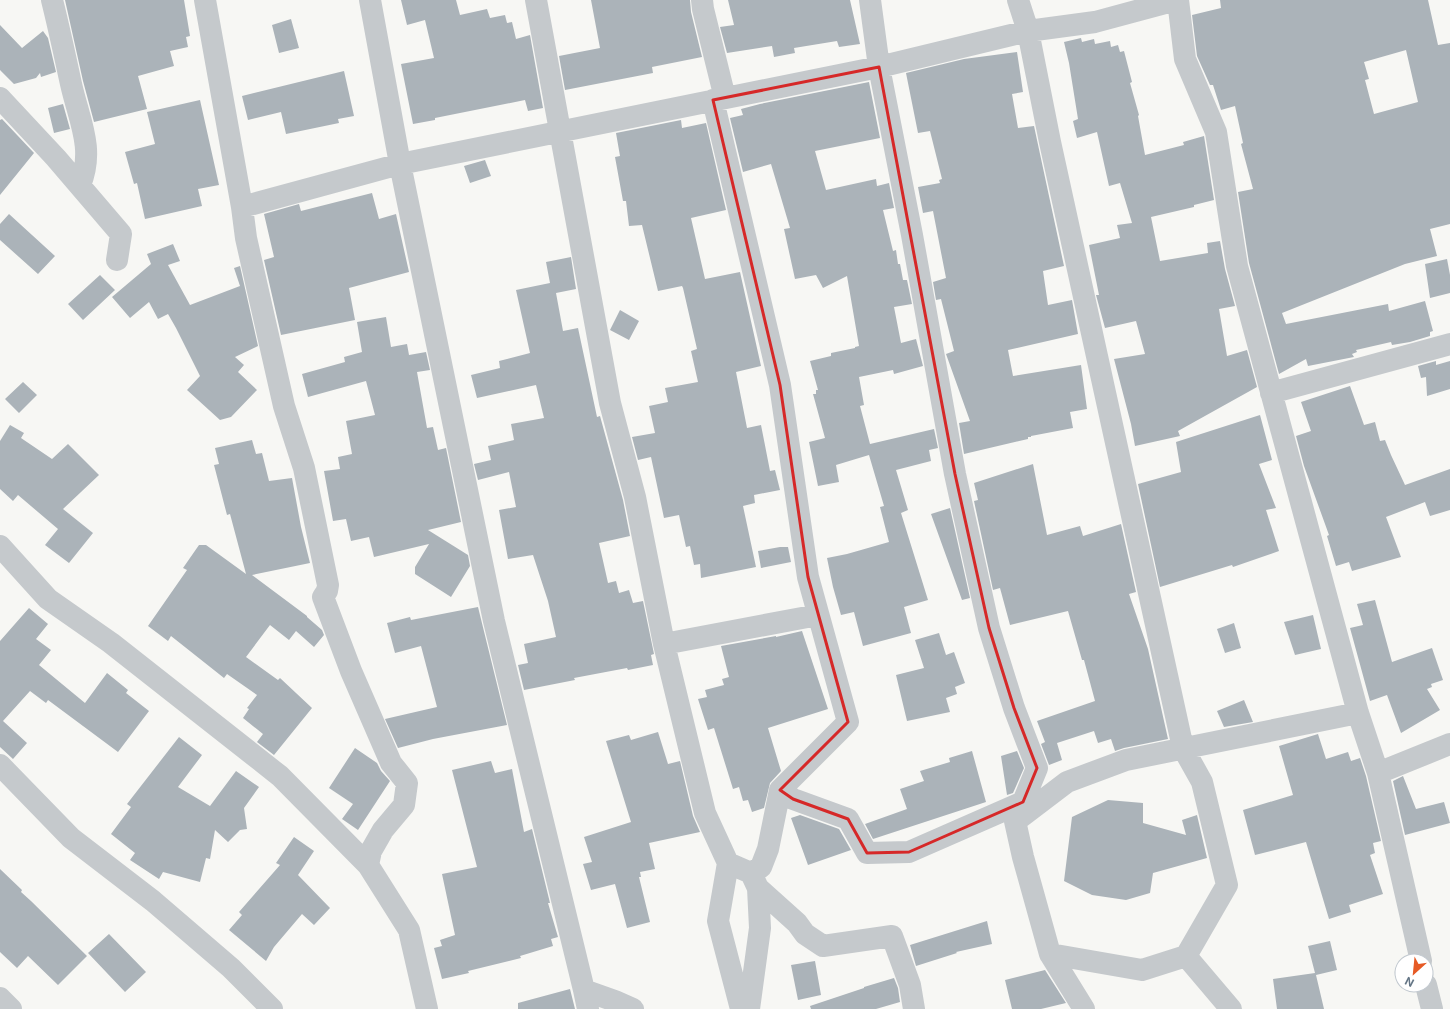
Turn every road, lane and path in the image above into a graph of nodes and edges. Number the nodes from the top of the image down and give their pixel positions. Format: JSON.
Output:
{"nodes":[{"id":1,"x":52,"y":0,"type":"edge"},
{"id":2,"x":205,"y":0,"type":"edge"},
{"id":3,"x":370,"y":0,"type":"edge"},
{"id":4,"x":536,"y":0,"type":"edge"},
{"id":5,"x":702,"y":0,"type":"edge"},
{"id":6,"x":870,"y":0,"type":"edge"},
{"id":7,"x":1018,"y":0,"type":"edge"},
{"id":8,"x":1178,"y":0,"type":"edge"},
{"id":9,"x":1028,"y":30,"type":"junction"},
{"id":10,"x":878,"y":67,"type":"junction"},
{"id":11,"x":0,"y":98,"type":"edge"},
{"id":12,"x":719,"y":99,"type":"junction"},
{"id":13,"x":560,"y":132,"type":"junction"},
{"id":14,"x":400,"y":164,"type":"junction"},
{"id":15,"x":80,"y":185,"type":"junction"},
{"id":16,"x":242,"y":207,"type":"junction"},
{"id":17,"x":117,"y":260,"type":"dead end"},
{"id":18,"x":1450,"y":344,"type":"edge"},
{"id":19,"x":1271,"y":394,"type":"junction"},
{"id":20,"x":0,"y":546,"type":"edge"},
{"id":21,"x":818,"y":615,"type":"junction"},
{"id":22,"x":664,"y":644,"type":"junction"},
{"id":23,"x":1358,"y":713,"type":"junction"},
{"id":24,"x":1450,"y":744,"type":"edge"},
{"id":25,"x":1183,"y":748,"type":"junction"},
{"id":26,"x":0,"y":765,"type":"edge"},
{"id":27,"x":1378,"y":773,"type":"junction"},
{"id":28,"x":780,"y":790,"type":"junction"},
{"id":29,"x":1019,"y":812,"type":"junction"},
{"id":30,"x":728,"y":863,"type":"junction"},
{"id":31,"x":368,"y":865,"type":"junction"},
{"id":32,"x":755,"y":881,"type":"junction"},
{"id":33,"x":1419,"y":953,"type":"edge"},
{"id":34,"x":1050,"y":954,"type":"junction"},
{"id":35,"x":1186,"y":956,"type":"junction"},
{"id":36,"x":1428,"y":993,"type":"edge"},
{"id":37,"x":0,"y":998,"type":"edge"},
{"id":38,"x":586,"y":1000,"type":"edge"},
{"id":39,"x":11,"y":1009,"type":"edge"},
{"id":40,"x":272,"y":1009,"type":"edge"},
{"id":41,"x":427,"y":1009,"type":"edge"},
{"id":42,"x":633,"y":1009,"type":"edge"},
{"id":43,"x":741,"y":1009,"type":"edge"},
{"id":44,"x":749,"y":1009,"type":"edge"},
{"id":45,"x":914,"y":1009,"type":"edge"},
{"id":46,"x":1084,"y":1009,"type":"edge"},
{"id":47,"x":1231,"y":1009,"type":"edge"},
{"id":48,"x":1432,"y":1009,"type":"edge"}],
"edges":[{"from":1,"to":15,"type":"street"},
{"from":2,"to":16,"type":"street"},
{"from":3,"to":14,"type":"street"},
{"from":4,"to":13,"type":"street"},
{"from":5,"to":12,"type":"street"},
{"from":6,"to":10,"type":"street"},
{"from":7,"to":9,"type":"street"},
{"from":8,"to":9,"type":"street"},
{"from":8,"to":19,"type":"street"},
{"from":9,"to":10,"type":"street"},
{"from":9,"to":25,"type":"street"},
{"from":10,"to":12,"type":"street"},
{"from":10,"to":29,"type":"street"},
{"from":11,"to":15,"type":"street"},
{"from":12,"to":13,"type":"street"},
{"from":12,"to":21,"type":"street"},
{"from":13,"to":14,"type":"street"},
{"from":13,"to":22,"type":"street"},
{"from":14,"to":16,"type":"street"},
{"from":14,"to":38,"type":"street"},
{"from":15,"to":17,"type":"street"},
{"from":16,"to":31,"type":"street"},
{"from":18,"to":19,"type":"street"},
{"from":19,"to":23,"type":"street"},
{"from":20,"to":31,"type":"street"},
{"from":21,"to":22,"type":"street"},
{"from":21,"to":28,"type":"street"},
{"from":22,"to":30,"type":"street"},
{"from":23,"to":25,"type":"street"},
{"from":23,"to":27,"type":"street"},
{"from":24,"to":27,"type":"street"},
{"from":25,"to":29,"type":"street"},
{"from":25,"to":35,"type":"street"},
{"from":26,"to":40,"type":"street"},
{"from":27,"to":33,"type":"street"},
{"from":28,"to":29,"type":"street"},
{"from":28,"to":32,"type":"street"},
{"from":29,"to":34,"type":"street"},
{"from":30,"to":32,"type":"street"},
{"from":30,"to":43,"type":"street"},
{"from":31,"to":41,"type":"street"},
{"from":32,"to":44,"type":"street"},
{"from":32,"to":45,"type":"street"},
{"from":34,"to":35,"type":"street"},
{"from":34,"to":46,"type":"street"},
{"from":35,"to":47,"type":"street"},
{"from":36,"to":48,"type":"street"},
{"from":37,"to":39,"type":"street"},
{"from":38,"to":42,"type":"street"}]}
